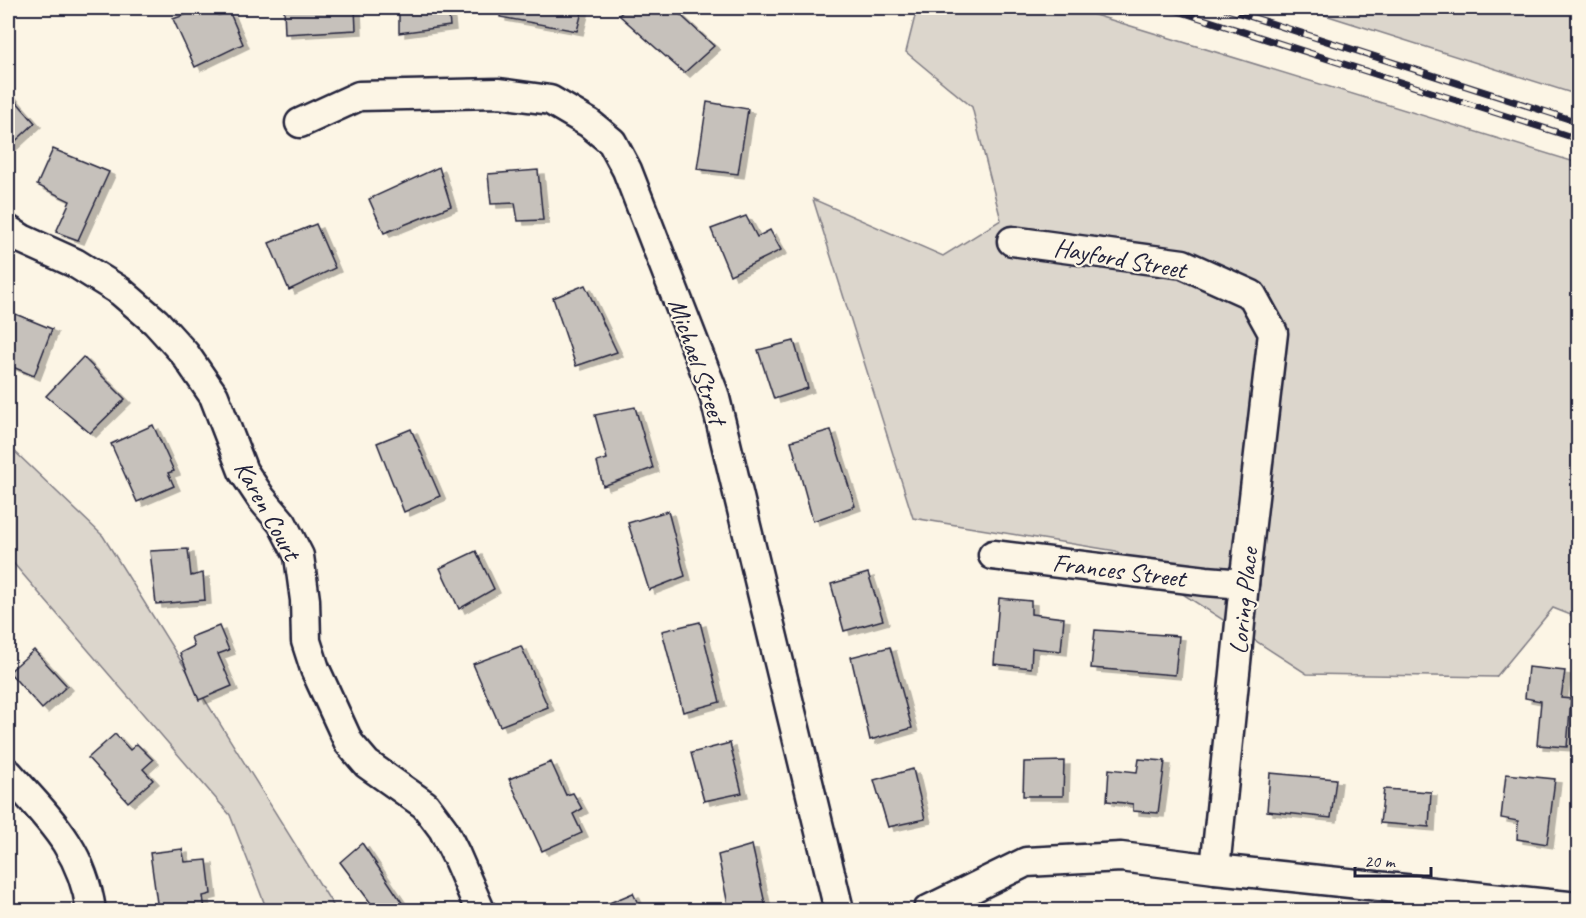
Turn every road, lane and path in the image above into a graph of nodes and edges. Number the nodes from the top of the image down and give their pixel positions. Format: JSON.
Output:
{"nodes":[{"id":1,"x":300,"y":123,"type":"dead end"},
{"id":2,"x":8,"y":230,"type":"edge"},
{"id":3,"x":1012,"y":241,"type":"dead end"},
{"id":4,"x":1273,"y":333,"type":"joint"},
{"id":5,"x":993,"y":555,"type":"dead end"},
{"id":6,"x":1244,"y":584,"type":"junction"},
{"id":7,"x":8,"y":774,"type":"edge"},
{"id":8,"x":1215,"y":869,"type":"junction"},
{"id":9,"x":1578,"y":907,"type":"edge"},
{"id":10,"x":91,"y":910,"type":"edge"},
{"id":11,"x":480,"y":910,"type":"edge"},
{"id":12,"x":839,"y":910,"type":"edge"},
{"id":13,"x":928,"y":910,"type":"edge"}],
"edges":[{"from":1,"to":12,"type":"street","name":"Michael Street"},
{"from":2,"to":11,"type":"street","name":"Karen Court"},
{"from":3,"to":4,"type":"street","name":"Hayford Street"},
{"from":4,"to":6,"type":"street","name":"Loring Place"},
{"from":5,"to":6,"type":"street","name":"Frances Street"},
{"from":6,"to":8,"type":"street","name":"Loring Place"},
{"from":7,"to":10,"type":"street"},
{"from":8,"to":9,"type":"street"},
{"from":8,"to":13,"type":"street"}]}
